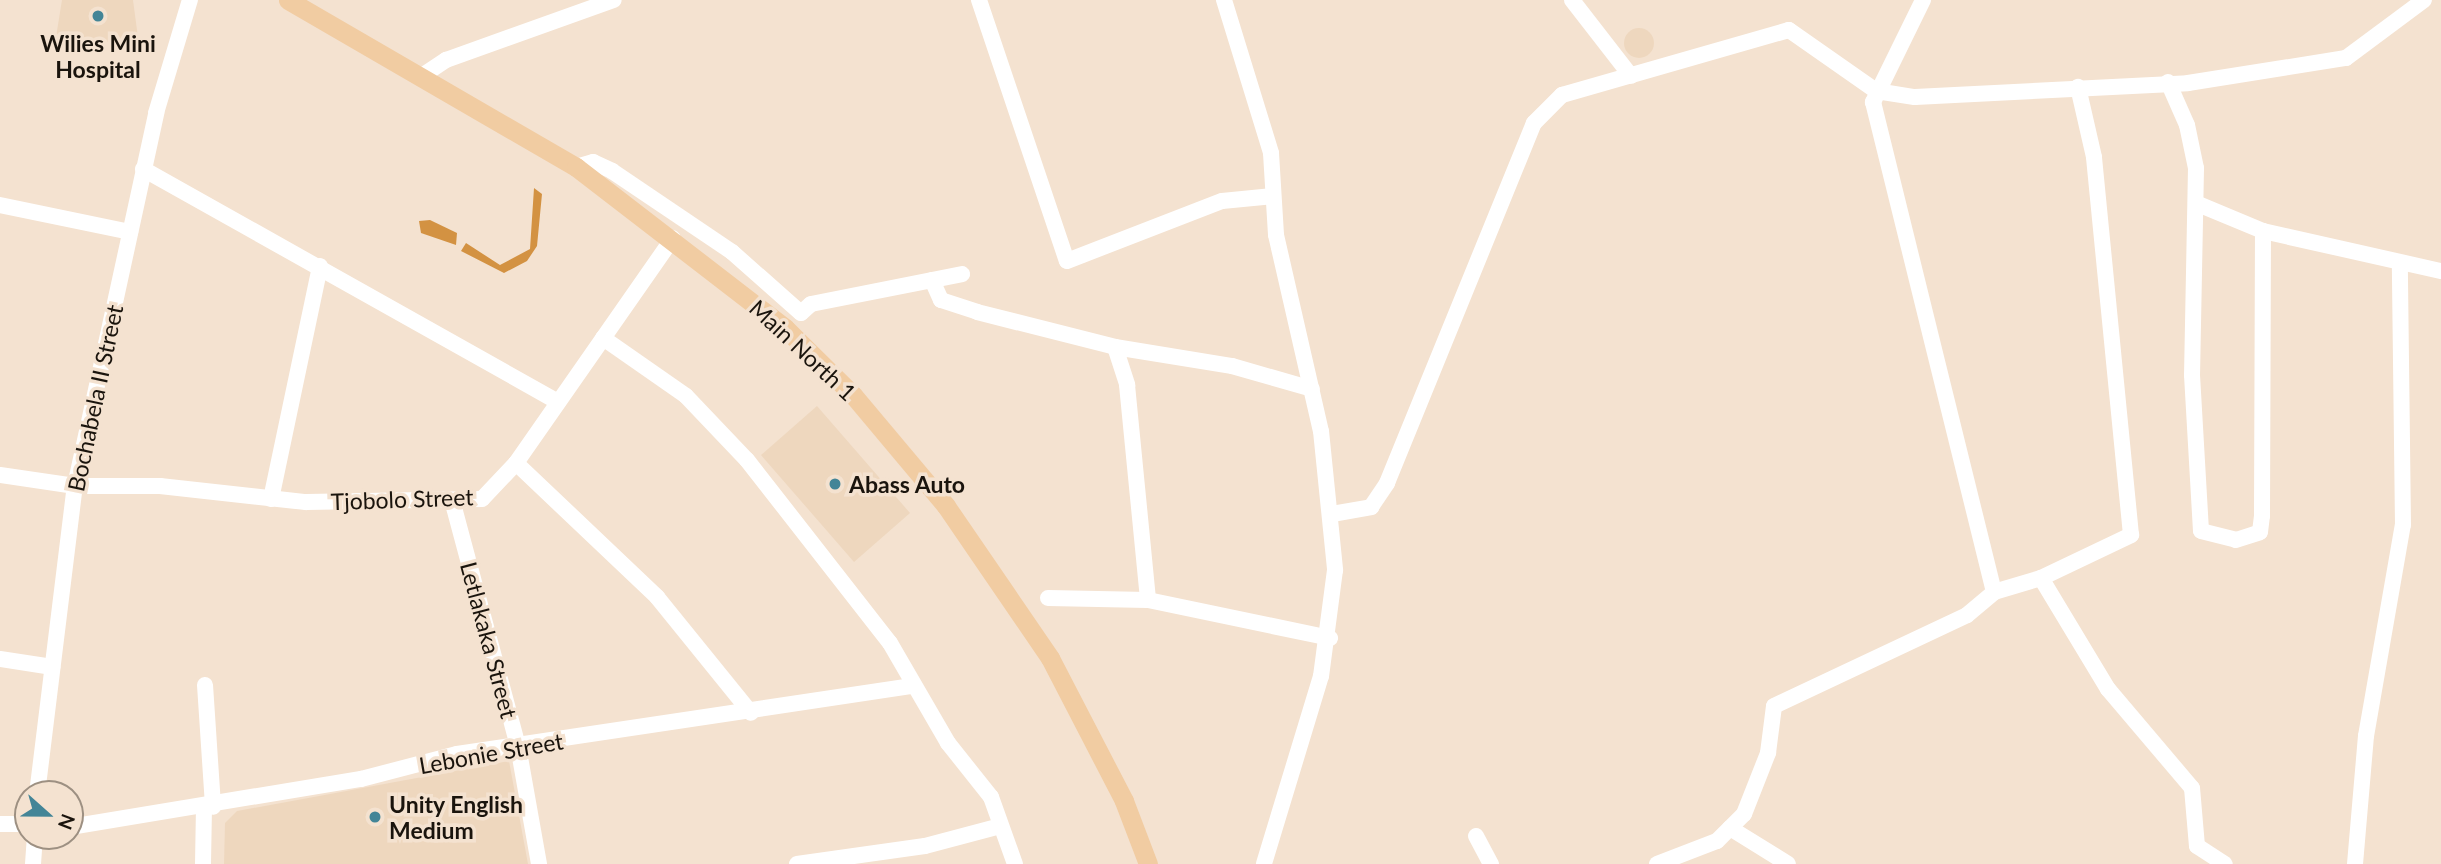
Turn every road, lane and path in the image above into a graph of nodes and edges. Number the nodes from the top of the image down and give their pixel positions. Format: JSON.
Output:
{"nodes":[{"id":1,"x":288,"y":0,"type":"edge"},
{"id":2,"x":614,"y":0,"type":"edge"},
{"id":3,"x":979,"y":0,"type":"edge"},
{"id":4,"x":1224,"y":0,"type":"edge"},
{"id":5,"x":1572,"y":0,"type":"edge"},
{"id":6,"x":1923,"y":0,"type":"edge"},
{"id":7,"x":2424,"y":0,"type":"edge"},
{"id":8,"x":190,"y":2,"type":"edge"},
{"id":9,"x":422,"y":76,"type":"junction"},
{"id":10,"x":1631,"y":76,"type":"junction"},
{"id":11,"x":2168,"y":82,"type":"junction"},
{"id":12,"x":2078,"y":87,"type":"junction"},
{"id":13,"x":1876,"y":91,"type":"junction"},
{"id":14,"x":576,"y":167,"type":"junction"},
{"id":15,"x":143,"y":169,"type":"junction"},
{"id":16,"x":1273,"y":196,"type":"junction"},
{"id":17,"x":2198,"y":204,"type":"junction"},
{"id":18,"x":0,"y":205,"type":"edge"},
{"id":19,"x":2263,"y":231,"type":"junction"},
{"id":20,"x":130,"y":232,"type":"junction"},
{"id":21,"x":673,"y":238,"type":"junction"},
{"id":22,"x":320,"y":266,"type":"junction"},
{"id":23,"x":2400,"y":266,"type":"junction"},
{"id":24,"x":2441,"y":271,"type":"edge"},
{"id":25,"x":962,"y":274,"type":"dead end"},
{"id":26,"x":932,"y":280,"type":"junction"},
{"id":27,"x":603,"y":338,"type":"junction"},
{"id":28,"x":1115,"y":347,"type":"junction"},
{"id":29,"x":1312,"y":389,"type":"junction"},
{"id":30,"x":558,"y":402,"type":"junction"},
{"id":31,"x":516,"y":463,"type":"junction"},
{"id":32,"x":0,"y":475,"type":"edge"},
{"id":33,"x":75,"y":486,"type":"junction"},
{"id":34,"x":271,"y":499,"type":"junction"},
{"id":35,"x":452,"y":500,"type":"junction"},
{"id":36,"x":1332,"y":514,"type":"junction"},
{"id":37,"x":2041,"y":578,"type":"junction"},
{"id":38,"x":1994,"y":592,"type":"junction"},
{"id":39,"x":1048,"y":598,"type":"dead end"},
{"id":40,"x":1148,"y":600,"type":"junction"},
{"id":41,"x":1330,"y":638,"type":"junction"},
{"id":42,"x":0,"y":659,"type":"edge"},
{"id":43,"x":52,"y":667,"type":"junction"},
{"id":44,"x":205,"y":685,"type":"dead end"},
{"id":45,"x":914,"y":686,"type":"junction"},
{"id":46,"x":751,"y":713,"type":"junction"},
{"id":47,"x":518,"y":746,"type":"junction"},
{"id":48,"x":39,"y":780,"type":"edge"},
{"id":49,"x":209,"y":808,"type":"junction"},
{"id":50,"x":84,"y":825,"type":"edge"},
{"id":51,"x":1000,"y":826,"type":"junction"},
{"id":52,"x":1730,"y":828,"type":"junction"},
{"id":53,"x":1476,"y":836,"type":"dead end"},
{"id":54,"x":203,"y":864,"type":"edge"},
{"id":55,"x":538,"y":864,"type":"edge"},
{"id":56,"x":797,"y":864,"type":"edge"},
{"id":57,"x":1015,"y":864,"type":"edge"},
{"id":58,"x":1148,"y":864,"type":"edge"},
{"id":59,"x":1264,"y":864,"type":"edge"},
{"id":60,"x":1491,"y":864,"type":"edge"},
{"id":61,"x":1657,"y":864,"type":"edge"},
{"id":62,"x":1788,"y":864,"type":"edge"},
{"id":63,"x":2225,"y":864,"type":"edge"},
{"id":64,"x":2355,"y":864,"type":"edge"}],
"edges":[{"from":1,"to":9,"type":"main road","name":"Main North 1"},
{"from":2,"to":9,"type":"street"},
{"from":3,"to":16,"type":"street"},
{"from":4,"to":16,"type":"street"},
{"from":5,"to":10,"type":"street"},
{"from":6,"to":13,"type":"street"},
{"from":7,"to":11,"type":"street"},
{"from":8,"to":15,"type":"street","name":"Bochabela II Street"},
{"from":9,"to":14,"type":"main road","name":"Main North 1"},
{"from":10,"to":13,"type":"street"},
{"from":10,"to":36,"type":"street"},
{"from":11,"to":12,"type":"street"},
{"from":11,"to":17,"type":"street"},
{"from":12,"to":13,"type":"street"},
{"from":12,"to":37,"type":"street"},
{"from":13,"to":38,"type":"street"},
{"from":14,"to":21,"type":"main road","name":"Main North 1"},
{"from":14,"to":26,"type":"street"},
{"from":15,"to":20,"type":"street","name":"Bochabela II Street"},
{"from":15,"to":22,"type":"street"},
{"from":16,"to":29,"type":"street"},
{"from":17,"to":19,"type":"street"},
{"from":17,"to":19,"type":"street"},
{"from":18,"to":20,"type":"street"},
{"from":19,"to":23,"type":"street"},
{"from":20,"to":33,"type":"street","name":"Bochabela II Street"},
{"from":21,"to":27,"type":"street","name":"Tjobolo Street"},
{"from":21,"to":58,"type":"main road","name":"Main North 1"},
{"from":22,"to":30,"type":"street"},
{"from":22,"to":34,"type":"street"},
{"from":23,"to":24,"type":"street"},
{"from":23,"to":64,"type":"street"},
{"from":25,"to":26,"type":"street"},
{"from":26,"to":28,"type":"street"},
{"from":27,"to":30,"type":"street","name":"Tjobolo Street"},
{"from":27,"to":45,"type":"street"},
{"from":28,"to":29,"type":"street"},
{"from":28,"to":40,"type":"street"},
{"from":29,"to":36,"type":"street"},
{"from":30,"to":31,"type":"street","name":"Tjobolo Street"},
{"from":31,"to":35,"type":"street","name":"Tjobolo Street"},
{"from":31,"to":46,"type":"street"},
{"from":32,"to":33,"type":"street","name":"Tjobolo Street"},
{"from":33,"to":34,"type":"street","name":"Tjobolo Street"},
{"from":33,"to":43,"type":"street","name":"Bochabela II Street"},
{"from":34,"to":35,"type":"street","name":"Tjobolo Street"},
{"from":35,"to":47,"type":"street","name":"Letlakaka Street"},
{"from":36,"to":41,"type":"street"},
{"from":37,"to":38,"type":"street"},
{"from":37,"to":63,"type":"street"},
{"from":38,"to":52,"type":"street"},
{"from":39,"to":40,"type":"street"},
{"from":40,"to":41,"type":"street"},
{"from":41,"to":59,"type":"street"},
{"from":42,"to":43,"type":"street"},
{"from":43,"to":48,"type":"street","name":"Bochabela II Street"},
{"from":44,"to":49,"type":"street"},
{"from":45,"to":46,"type":"street","name":"Lebonie Street"},
{"from":45,"to":51,"type":"street"},
{"from":46,"to":47,"type":"street","name":"Lebonie Street"},
{"from":47,"to":49,"type":"street","name":"Lebonie Street"},
{"from":47,"to":55,"type":"street","name":"Letlakaka Street"},
{"from":49,"to":50,"type":"street","name":"Lebonie Street"},
{"from":49,"to":54,"type":"street"},
{"from":51,"to":56,"type":"street"},
{"from":51,"to":57,"type":"street"},
{"from":52,"to":61,"type":"street"},
{"from":52,"to":62,"type":"street"},
{"from":53,"to":60,"type":"street"}]}
